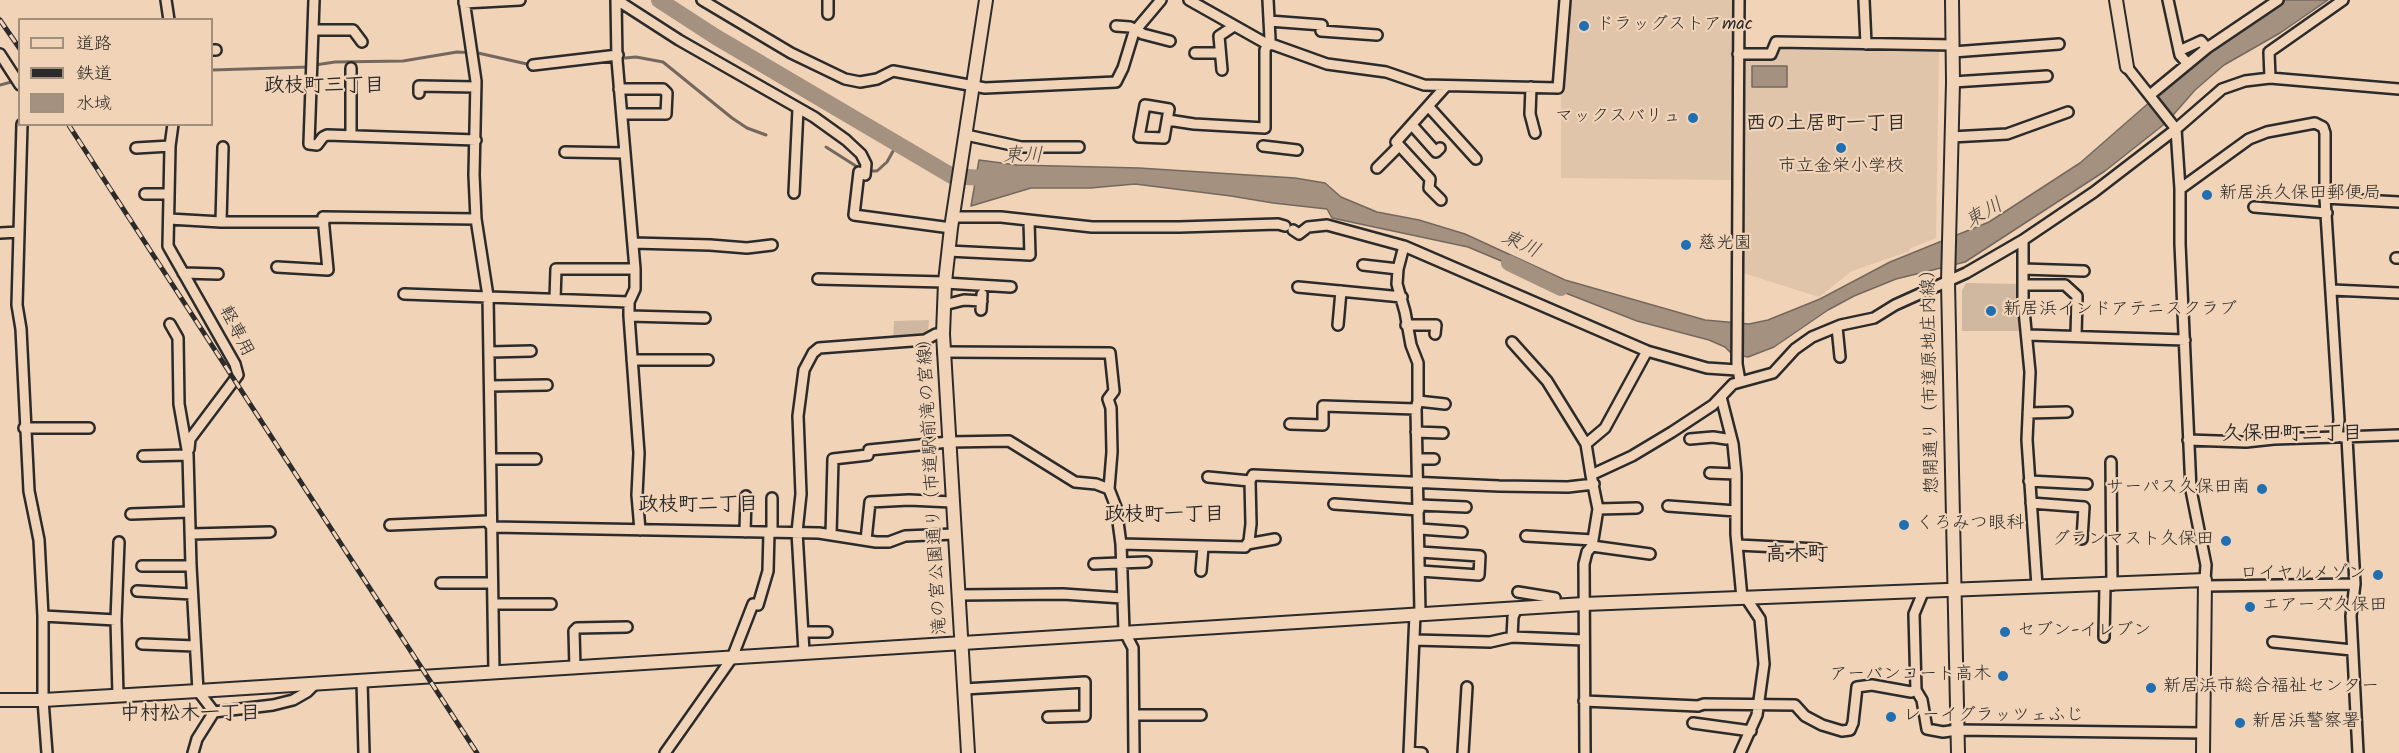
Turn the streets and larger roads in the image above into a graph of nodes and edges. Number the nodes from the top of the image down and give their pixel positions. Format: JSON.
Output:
{"nodes":[{"id":1,"x":166,"y":0,"type":"edge"},
{"id":2,"x":314,"y":0,"type":"edge"},
{"id":3,"x":520,"y":0,"type":"edge"},
{"id":4,"x":616,"y":0,"type":"edge"},
{"id":5,"x":702,"y":0,"type":"edge"},
{"id":6,"x":828,"y":0,"type":"edge"},
{"id":7,"x":986,"y":0,"type":"edge"},
{"id":8,"x":1161,"y":0,"type":"edge"},
{"id":9,"x":1189,"y":0,"type":"edge"},
{"id":10,"x":1268,"y":0,"type":"edge"},
{"id":11,"x":1565,"y":0,"type":"edge"},
{"id":12,"x":1739,"y":0,"type":"edge"},
{"id":13,"x":1864,"y":0,"type":"edge"},
{"id":14,"x":1952,"y":0,"type":"edge"},
{"id":15,"x":2116,"y":0,"type":"edge"},
{"id":16,"x":2168,"y":0,"type":"edge"},
{"id":17,"x":2278,"y":0,"type":"edge"},
{"id":18,"x":2343,"y":0,"type":"edge"},
{"id":19,"x":464,"y":1,"type":"edge"},
{"id":20,"x":828,"y":14,"type":"dead end"},
{"id":21,"x":169,"y":18,"type":"edge"},
{"id":22,"x":1269,"y":21,"type":"junction"},
{"id":23,"x":1116,"y":26,"type":"dead end"},
{"id":24,"x":1234,"y":26,"type":"junction"},
{"id":25,"x":1136,"y":29,"type":"junction"},
{"id":26,"x":313,"y":30,"type":"junction"},
{"id":27,"x":1377,"y":35,"type":"dead end"},
{"id":28,"x":1170,"y":41,"type":"dead end"},
{"id":29,"x":362,"y":42,"type":"dead end"},
{"id":30,"x":1267,"y":44,"type":"junction"},
{"id":31,"x":1866,"y":44,"type":"junction"},
{"id":32,"x":2059,"y":44,"type":"dead end"},
{"id":33,"x":1953,"y":48,"type":"junction"},
{"id":34,"x":2207,"y":48,"type":"junction"},
{"id":35,"x":2179,"y":51,"type":"junction"},
{"id":36,"x":1195,"y":52,"type":"dead end"},
{"id":37,"x":1220,"y":53,"type":"junction"},
{"id":38,"x":0,"y":54,"type":"edge"},
{"id":39,"x":1738,"y":54,"type":"junction"},
{"id":40,"x":618,"y":55,"type":"junction"},
{"id":41,"x":2188,"y":64,"type":"junction"},
{"id":42,"x":533,"y":65,"type":"dead end"},
{"id":43,"x":2127,"y":67,"type":"joint"},
{"id":44,"x":351,"y":68,"type":"dead end"},
{"id":45,"x":1222,"y":70,"type":"dead end"},
{"id":46,"x":2047,"y":76,"type":"dead end"},
{"id":47,"x":2270,"y":78,"type":"junction"},
{"id":48,"x":18,"y":82,"type":"edge"},
{"id":49,"x":1953,"y":82,"type":"junction"},
{"id":50,"x":1446,"y":86,"type":"junction"},
{"id":51,"x":476,"y":87,"type":"junction"},
{"id":52,"x":974,"y":87,"type":"junction"},
{"id":53,"x":1531,"y":87,"type":"junction"},
{"id":54,"x":620,"y":88,"type":"junction"},
{"id":55,"x":2399,"y":89,"type":"edge"},
{"id":56,"x":419,"y":93,"type":"dead end"},
{"id":57,"x":2151,"y":96,"type":"junction"},
{"id":58,"x":1428,"y":106,"type":"junction"},
{"id":59,"x":798,"y":110,"type":"junction"},
{"id":60,"x":2068,"y":112,"type":"dead end"},
{"id":61,"x":622,"y":114,"type":"junction"},
{"id":62,"x":666,"y":114,"type":"junction"},
{"id":63,"x":678,"y":114,"type":"dead end"},
{"id":64,"x":1167,"y":120,"type":"dead end"},
{"id":65,"x":1412,"y":124,"type":"junction"},
{"id":66,"x":22,"y":126,"type":"edge"},
{"id":67,"x":173,"y":126,"type":"edge"},
{"id":68,"x":2174,"y":126,"type":"junction"},
{"id":69,"x":1265,"y":128,"type":"junction"},
{"id":70,"x":1535,"y":133,"type":"dead end"},
{"id":71,"x":351,"y":135,"type":"junction"},
{"id":72,"x":966,"y":135,"type":"junction"},
{"id":73,"x":1951,"y":137,"type":"junction"},
{"id":74,"x":476,"y":140,"type":"junction"},
{"id":75,"x":170,"y":146,"type":"junction"},
{"id":76,"x":1399,"y":146,"type":"junction"},
{"id":77,"x":222,"y":147,"type":"dead end"},
{"id":78,"x":1079,"y":147,"type":"dead end"},
{"id":79,"x":136,"y":148,"type":"dead end"},
{"id":80,"x":1297,"y":150,"type":"dead end"},
{"id":81,"x":564,"y":152,"type":"dead end"},
{"id":82,"x":1436,"y":152,"type":"dead end"},
{"id":83,"x":625,"y":153,"type":"junction"},
{"id":84,"x":1476,"y":159,"type":"dead end"},
{"id":85,"x":1377,"y":168,"type":"dead end"},
{"id":86,"x":2180,"y":189,"type":"junction"},
{"id":87,"x":794,"y":193,"type":"dead end"},
{"id":88,"x":145,"y":194,"type":"dead end"},
{"id":89,"x":169,"y":194,"type":"junction"},
{"id":90,"x":2325,"y":198,"type":"junction"},
{"id":91,"x":1441,"y":200,"type":"dead end"},
{"id":92,"x":2399,"y":202,"type":"edge"},
{"id":93,"x":2254,"y":207,"type":"dead end"},
{"id":94,"x":2327,"y":213,"type":"junction"},
{"id":95,"x":953,"y":218,"type":"junction"},
{"id":96,"x":169,"y":219,"type":"junction"},
{"id":97,"x":476,"y":219,"type":"junction"},
{"id":98,"x":1029,"y":221,"type":"junction"},
{"id":99,"x":220,"y":222,"type":"junction"},
{"id":100,"x":324,"y":222,"type":"junction"},
{"id":101,"x":19,"y":232,"type":"junction"},
{"id":102,"x":0,"y":233,"type":"edge"},
{"id":103,"x":2023,"y":240,"type":"junction"},
{"id":104,"x":633,"y":243,"type":"junction"},
{"id":105,"x":772,"y":245,"type":"dead end"},
{"id":106,"x":1404,"y":246,"type":"junction"},
{"id":107,"x":948,"y":251,"type":"junction"},
{"id":108,"x":1363,"y":265,"type":"dead end"},
{"id":109,"x":277,"y":267,"type":"dead end"},
{"id":110,"x":635,"y":269,"type":"junction"},
{"id":111,"x":1398,"y":269,"type":"junction"},
{"id":112,"x":2023,"y":269,"type":"junction"},
{"id":113,"x":2084,"y":271,"type":"dead end"},
{"id":114,"x":183,"y":273,"type":"junction"},
{"id":115,"x":218,"y":274,"type":"dead end"},
{"id":116,"x":1948,"y":278,"type":"junction"},
{"id":117,"x":818,"y":279,"type":"dead end"},
{"id":118,"x":945,"y":282,"type":"junction"},
{"id":119,"x":2023,"y":285,"type":"junction"},
{"id":120,"x":1011,"y":287,"type":"dead end"},
{"id":121,"x":1298,"y":287,"type":"dead end"},
{"id":122,"x":2332,"y":290,"type":"junction"},
{"id":123,"x":1341,"y":291,"type":"junction"},
{"id":124,"x":2399,"y":293,"type":"edge"},
{"id":125,"x":404,"y":294,"type":"dead end"},
{"id":126,"x":488,"y":296,"type":"junction"},
{"id":127,"x":1402,"y":297,"type":"junction"},
{"id":128,"x":555,"y":299,"type":"junction"},
{"id":129,"x":982,"y":301,"type":"dead end"},
{"id":130,"x":629,"y":302,"type":"junction"},
{"id":131,"x":944,"y":305,"type":"junction"},
{"id":132,"x":628,"y":316,"type":"junction"},
{"id":133,"x":705,"y":318,"type":"dead end"},
{"id":134,"x":170,"y":324,"type":"dead end"},
{"id":135,"x":1338,"y":325,"type":"dead end"},
{"id":136,"x":1406,"y":325,"type":"junction"},
{"id":137,"x":1837,"y":327,"type":"junction"},
{"id":138,"x":943,"y":334,"type":"junction"},
{"id":139,"x":1436,"y":334,"type":"dead end"},
{"id":140,"x":2028,"y":334,"type":"junction"},
{"id":141,"x":2076,"y":336,"type":"junction"},
{"id":142,"x":2185,"y":340,"type":"junction"},
{"id":143,"x":1512,"y":342,"type":"dead end"},
{"id":144,"x":531,"y":351,"type":"dead end"},
{"id":145,"x":1647,"y":351,"type":"junction"},
{"id":146,"x":490,"y":352,"type":"junction"},
{"id":147,"x":943,"y":352,"type":"junction"},
{"id":148,"x":1840,"y":357,"type":"dead end"},
{"id":149,"x":632,"y":360,"type":"junction"},
{"id":150,"x":708,"y":360,"type":"dead end"},
{"id":151,"x":1737,"y":367,"type":"junction"},
{"id":152,"x":1740,"y":381,"type":"junction"},
{"id":153,"x":547,"y":385,"type":"dead end"},
{"id":154,"x":490,"y":386,"type":"junction"},
{"id":155,"x":1721,"y":397,"type":"junction"},
{"id":156,"x":1445,"y":404,"type":"dead end"},
{"id":157,"x":1417,"y":405,"type":"junction"},
{"id":158,"x":2067,"y":412,"type":"dead end"},
{"id":159,"x":2028,"y":413,"type":"junction"},
{"id":160,"x":1290,"y":424,"type":"dead end"},
{"id":161,"x":24,"y":428,"type":"junction"},
{"id":162,"x":89,"y":428,"type":"dead end"},
{"id":163,"x":1416,"y":432,"type":"junction"},
{"id":164,"x":1443,"y":433,"type":"dead end"},
{"id":165,"x":2399,"y":435,"type":"edge"},
{"id":166,"x":1731,"y":437,"type":"junction"},
{"id":167,"x":2342,"y":437,"type":"junction"},
{"id":168,"x":1690,"y":439,"type":"dead end"},
{"id":169,"x":2188,"y":440,"type":"junction"},
{"id":170,"x":949,"y":442,"type":"junction"},
{"id":171,"x":1586,"y":444,"type":"junction"},
{"id":172,"x":188,"y":455,"type":"junction"},
{"id":173,"x":143,"y":456,"type":"dead end"},
{"id":174,"x":491,"y":459,"type":"junction"},
{"id":175,"x":536,"y":459,"type":"dead end"},
{"id":176,"x":1417,"y":459,"type":"junction"},
{"id":177,"x":1434,"y":459,"type":"dead end"},
{"id":178,"x":2111,"y":462,"type":"dead end"},
{"id":179,"x":1710,"y":473,"type":"dead end"},
{"id":180,"x":1736,"y":474,"type":"junction"},
{"id":181,"x":1208,"y":477,"type":"dead end"},
{"id":182,"x":1592,"y":479,"type":"junction"},
{"id":183,"x":1250,"y":481,"type":"junction"},
{"id":184,"x":2029,"y":481,"type":"junction"},
{"id":185,"x":1417,"y":484,"type":"junction"},
{"id":186,"x":2087,"y":484,"type":"dead end"},
{"id":187,"x":1109,"y":489,"type":"junction"},
{"id":188,"x":746,"y":496,"type":"dead end"},
{"id":189,"x":772,"y":498,"type":"dead end"},
{"id":190,"x":952,"y":502,"type":"junction"},
{"id":191,"x":2031,"y":503,"type":"junction"},
{"id":192,"x":1334,"y":504,"type":"dead end"},
{"id":193,"x":1668,"y":506,"type":"dead end"},
{"id":194,"x":1466,"y":507,"type":"dead end"},
{"id":195,"x":1419,"y":508,"type":"junction"},
{"id":196,"x":1598,"y":508,"type":"junction"},
{"id":197,"x":1637,"y":508,"type":"dead end"},
{"id":198,"x":1736,"y":511,"type":"junction"},
{"id":199,"x":189,"y":512,"type":"junction"},
{"id":200,"x":131,"y":514,"type":"dead end"},
{"id":201,"x":390,"y":525,"type":"dead end"},
{"id":202,"x":492,"y":527,"type":"junction"},
{"id":203,"x":640,"y":530,"type":"junction"},
{"id":204,"x":1420,"y":530,"type":"junction"},
{"id":205,"x":270,"y":532,"type":"dead end"},
{"id":206,"x":745,"y":532,"type":"junction"},
{"id":207,"x":770,"y":532,"type":"junction"},
{"id":208,"x":797,"y":532,"type":"junction"},
{"id":209,"x":1461,"y":532,"type":"dead end"},
{"id":210,"x":191,"y":534,"type":"junction"},
{"id":211,"x":954,"y":534,"type":"junction"},
{"id":212,"x":831,"y":535,"type":"junction"},
{"id":213,"x":1526,"y":536,"type":"dead end"},
{"id":214,"x":1275,"y":539,"type":"dead end"},
{"id":215,"x":2082,"y":539,"type":"dead end"},
{"id":216,"x":866,"y":540,"type":"junction"},
{"id":217,"x":119,"y":542,"type":"dead end"},
{"id":218,"x":1592,"y":543,"type":"junction"},
{"id":219,"x":1120,"y":544,"type":"junction"},
{"id":220,"x":1247,"y":544,"type":"junction"},
{"id":221,"x":1738,"y":544,"type":"junction"},
{"id":222,"x":1203,"y":547,"type":"junction"},
{"id":223,"x":1818,"y":549,"type":"dead end"},
{"id":224,"x":1420,"y":552,"type":"junction"},
{"id":225,"x":1650,"y":554,"type":"dead end"},
{"id":226,"x":1146,"y":562,"type":"dead end"},
{"id":227,"x":1121,"y":563,"type":"junction"},
{"id":228,"x":1094,"y":564,"type":"dead end"},
{"id":229,"x":141,"y":566,"type":"dead end"},
{"id":230,"x":191,"y":566,"type":"junction"},
{"id":231,"x":1420,"y":571,"type":"junction"},
{"id":232,"x":1201,"y":572,"type":"dead end"},
{"id":233,"x":491,"y":582,"type":"junction"},
{"id":234,"x":441,"y":583,"type":"dead end"},
{"id":235,"x":2205,"y":583,"type":"junction"},
{"id":236,"x":2355,"y":584,"type":"junction"},
{"id":237,"x":2108,"y":585,"type":"junction"},
{"id":238,"x":2037,"y":586,"type":"junction"},
{"id":239,"x":1953,"y":588,"type":"junction"},
{"id":240,"x":1924,"y":590,"type":"junction"},
{"id":241,"x":137,"y":591,"type":"dead end"},
{"id":242,"x":1518,"y":592,"type":"dead end"},
{"id":243,"x":192,"y":594,"type":"junction"},
{"id":244,"x":958,"y":595,"type":"junction"},
{"id":245,"x":1122,"y":598,"type":"junction"},
{"id":246,"x":1744,"y":598,"type":"junction"},
{"id":247,"x":493,"y":604,"type":"junction"},
{"id":248,"x":551,"y":604,"type":"dead end"},
{"id":249,"x":1584,"y":604,"type":"junction"},
{"id":250,"x":1555,"y":606,"type":"junction"},
{"id":251,"x":1517,"y":608,"type":"junction"},
{"id":252,"x":1418,"y":614,"type":"junction"},
{"id":253,"x":43,"y":616,"type":"junction"},
{"id":254,"x":116,"y":620,"type":"junction"},
{"id":255,"x":627,"y":627,"type":"dead end"},
{"id":256,"x":1124,"y":631,"type":"junction"},
{"id":257,"x":803,"y":632,"type":"junction"},
{"id":258,"x":827,"y":632,"type":"dead end"},
{"id":259,"x":1512,"y":637,"type":"junction"},
{"id":260,"x":2104,"y":637,"type":"dead end"},
{"id":261,"x":1414,"y":640,"type":"junction"},
{"id":262,"x":1584,"y":640,"type":"junction"},
{"id":263,"x":961,"y":642,"type":"junction"},
{"id":264,"x":2273,"y":642,"type":"dead end"},
{"id":265,"x":142,"y":644,"type":"dead end"},
{"id":266,"x":195,"y":646,"type":"junction"},
{"id":267,"x":2352,"y":650,"type":"junction"},
{"id":268,"x":804,"y":652,"type":"junction"},
{"id":269,"x":732,"y":658,"type":"junction"},
{"id":270,"x":575,"y":668,"type":"junction"},
{"id":271,"x":494,"y":672,"type":"junction"},
{"id":272,"x":362,"y":681,"type":"junction"},
{"id":273,"x":315,"y":684,"type":"junction"},
{"id":274,"x":1467,"y":687,"type":"dead end"},
{"id":275,"x":963,"y":689,"type":"junction"},
{"id":276,"x":1916,"y":690,"type":"junction"},
{"id":277,"x":198,"y":691,"type":"junction"},
{"id":278,"x":118,"y":695,"type":"junction"},
{"id":279,"x":0,"y":700,"type":"edge"},
{"id":280,"x":43,"y":700,"type":"junction"},
{"id":281,"x":1584,"y":701,"type":"junction"},
{"id":282,"x":1758,"y":705,"type":"junction"},
{"id":283,"x":214,"y":712,"type":"junction"},
{"id":284,"x":1134,"y":715,"type":"junction"},
{"id":285,"x":1201,"y":715,"type":"dead end"},
{"id":286,"x":1048,"y":717,"type":"dead end"},
{"id":287,"x":1693,"y":723,"type":"dead end"},
{"id":288,"x":1956,"y":730,"type":"junction"},
{"id":289,"x":1751,"y":731,"type":"junction"},
{"id":290,"x":2203,"y":733,"type":"junction"},
{"id":291,"x":48,"y":753,"type":"edge"},
{"id":292,"x":193,"y":753,"type":"edge"},
{"id":293,"x":364,"y":753,"type":"edge"},
{"id":294,"x":665,"y":753,"type":"edge"},
{"id":295,"x":968,"y":753,"type":"edge"},
{"id":296,"x":1134,"y":753,"type":"edge"},
{"id":297,"x":1409,"y":753,"type":"edge"},
{"id":298,"x":1422,"y":753,"type":"edge"},
{"id":299,"x":1463,"y":753,"type":"edge"},
{"id":300,"x":1586,"y":753,"type":"edge"},
{"id":301,"x":1740,"y":753,"type":"edge"},
{"id":302,"x":1958,"y":753,"type":"edge"},
{"id":303,"x":2203,"y":753,"type":"edge"},
{"id":304,"x":2358,"y":753,"type":"edge"}],
"edges":[{"from":1,"to":21,"type":"street"},
{"from":2,"to":26,"type":"street"},
{"from":3,"to":19,"type":"street"},
{"from":4,"to":40,"type":"street"},
{"from":4,"to":59,"type":"street"},
{"from":5,"to":52,"type":"street"},
{"from":6,"to":20,"type":"street"},
{"from":7,"to":52,"type":"street"},
{"from":8,"to":25,"type":"street"},
{"from":9,"to":24,"type":"street"},
{"from":10,"to":22,"type":"street"},
{"from":11,"to":53,"type":"street"},
{"from":12,"to":39,"type":"street"},
{"from":13,"to":31,"type":"street"},
{"from":14,"to":33,"type":"street","name":"惣開通り（市道原地庄内線）"},
{"from":15,"to":43,"type":"street"},
{"from":16,"to":35,"type":"street"},
{"from":17,"to":34,"type":"street"},
{"from":18,"to":47,"type":"street"},
{"from":19,"to":51,"type":"street"},
{"from":22,"to":27,"type":"street"},
{"from":22,"to":30,"type":"street"},
{"from":23,"to":25,"type":"street"},
{"from":24,"to":30,"type":"street"},
{"from":24,"to":37,"type":"street"},
{"from":25,"to":28,"type":"street"},
{"from":25,"to":52,"type":"street"},
{"from":26,"to":29,"type":"street"},
{"from":26,"to":71,"type":"street"},
{"from":30,"to":50,"type":"street"},
{"from":30,"to":69,"type":"street"},
{"from":31,"to":33,"type":"street"},
{"from":31,"to":39,"type":"street"},
{"from":32,"to":33,"type":"street"},
{"from":33,"to":49,"type":"street","name":"惣開通り（市道原地庄内線）"},
{"from":34,"to":35,"type":"street"},
{"from":34,"to":41,"type":"street"},
{"from":35,"to":41,"type":"street"},
{"from":36,"to":37,"type":"street"},
{"from":37,"to":45,"type":"street"},
{"from":38,"to":48,"type":"street"},
{"from":39,"to":151,"type":"street"},
{"from":40,"to":42,"type":"street"},
{"from":40,"to":54,"type":"street"},
{"from":41,"to":57,"type":"street"},
{"from":43,"to":57,"type":"street"},
{"from":44,"to":71,"type":"street"},
{"from":46,"to":49,"type":"street"},
{"from":47,"to":55,"type":"street"},
{"from":47,"to":68,"type":"street"},
{"from":49,"to":73,"type":"street","name":"惣開通り（市道原地庄内線）"},
{"from":50,"to":53,"type":"street"},
{"from":50,"to":58,"type":"street"},
{"from":51,"to":56,"type":"street"},
{"from":51,"to":74,"type":"street"},
{"from":52,"to":72,"type":"street"},
{"from":53,"to":70,"type":"street"},
{"from":54,"to":61,"type":"street"},
{"from":54,"to":62,"type":"street"},
{"from":57,"to":68,"type":"street"},
{"from":58,"to":65,"type":"street"},
{"from":58,"to":84,"type":"street"},
{"from":59,"to":87,"type":"street"},
{"from":59,"to":95,"type":"street"},
{"from":60,"to":73,"type":"street"},
{"from":61,"to":62,"type":"street"},
{"from":61,"to":83,"type":"street"},
{"from":62,"to":63,"type":"street"},
{"from":64,"to":69,"type":"street"},
{"from":65,"to":76,"type":"street"},
{"from":65,"to":82,"type":"street"},
{"from":66,"to":101,"type":"street"},
{"from":67,"to":75,"type":"street","name":"軽専用"},
{"from":68,"to":86,"type":"street"},
{"from":68,"to":103,"type":"street"},
{"from":69,"to":80,"type":"street"},
{"from":71,"to":74,"type":"street"},
{"from":72,"to":78,"type":"street"},
{"from":72,"to":95,"type":"street","name":"滝の宮公園通り（市道駅前滝の宮線）"},
{"from":73,"to":116,"type":"street","name":"惣開通り（市道原地庄内線）"},
{"from":74,"to":97,"type":"street"},
{"from":75,"to":79,"type":"street"},
{"from":75,"to":89,"type":"street","name":"軽専用"},
{"from":76,"to":85,"type":"street"},
{"from":76,"to":91,"type":"street"},
{"from":77,"to":99,"type":"street"},
{"from":81,"to":83,"type":"street"},
{"from":83,"to":104,"type":"street"},
{"from":86,"to":90,"type":"street"},
{"from":86,"to":142,"type":"street"},
{"from":88,"to":89,"type":"street"},
{"from":89,"to":96,"type":"street","name":"軽専用"},
{"from":90,"to":92,"type":"street"},
{"from":90,"to":94,"type":"street"},
{"from":93,"to":94,"type":"street"},
{"from":94,"to":122,"type":"street"},
{"from":95,"to":98,"type":"street"},
{"from":95,"to":107,"type":"street","name":"滝の宮公園通り（市道駅前滝の宮線）"},
{"from":96,"to":99,"type":"street"},
{"from":96,"to":114,"type":"street","name":"軽専用"},
{"from":97,"to":100,"type":"street"},
{"from":97,"to":126,"type":"street"},
{"from":98,"to":106,"type":"street"},
{"from":98,"to":107,"type":"street"},
{"from":99,"to":100,"type":"street"},
{"from":100,"to":109,"type":"street"},
{"from":101,"to":102,"type":"street"},
{"from":101,"to":161,"type":"street"},
{"from":103,"to":112,"type":"street"},
{"from":103,"to":116,"type":"street"},
{"from":104,"to":105,"type":"street"},
{"from":104,"to":110,"type":"street"},
{"from":106,"to":111,"type":"street"},
{"from":106,"to":145,"type":"street"},
{"from":107,"to":118,"type":"street","name":"滝の宮公園通り（市道駅前滝の宮線）"},
{"from":108,"to":111,"type":"street"},
{"from":110,"to":128,"type":"street"},
{"from":110,"to":130,"type":"street"},
{"from":111,"to":127,"type":"street"},
{"from":112,"to":113,"type":"street"},
{"from":112,"to":119,"type":"street"},
{"from":114,"to":115,"type":"street"},
{"from":114,"to":172,"type":"street","name":"軽専用"},
{"from":116,"to":137,"type":"street"},
{"from":116,"to":239,"type":"street","name":"惣開通り（市道原地庄内線）"},
{"from":117,"to":118,"type":"street"},
{"from":118,"to":120,"type":"street"},
{"from":118,"to":131,"type":"street","name":"滝の宮公園通り（市道駅前滝の宮線）"},
{"from":119,"to":140,"type":"street"},
{"from":119,"to":141,"type":"street"},
{"from":121,"to":123,"type":"street"},
{"from":122,"to":124,"type":"street"},
{"from":122,"to":167,"type":"street"},
{"from":123,"to":127,"type":"street"},
{"from":123,"to":135,"type":"street"},
{"from":125,"to":126,"type":"street"},
{"from":126,"to":128,"type":"street"},
{"from":126,"to":146,"type":"street"},
{"from":127,"to":136,"type":"street"},
{"from":128,"to":130,"type":"street"},
{"from":129,"to":131,"type":"street"},
{"from":130,"to":132,"type":"street"},
{"from":131,"to":138,"type":"street","name":"滝の宮公園通り（市道駅前滝の宮線）"},
{"from":132,"to":133,"type":"street"},
{"from":132,"to":149,"type":"street"},
{"from":134,"to":172,"type":"street"},
{"from":136,"to":139,"type":"street"},
{"from":136,"to":157,"type":"street"},
{"from":137,"to":148,"type":"street"},
{"from":137,"to":152,"type":"street"},
{"from":138,"to":147,"type":"street","name":"滝の宮公園通り（市道駅前滝の宮線）"},
{"from":138,"to":208,"type":"street"},
{"from":140,"to":141,"type":"street"},
{"from":140,"to":159,"type":"street"},
{"from":141,"to":142,"type":"street"},
{"from":142,"to":169,"type":"street"},
{"from":143,"to":171,"type":"street"},
{"from":144,"to":146,"type":"street"},
{"from":145,"to":151,"type":"street"},
{"from":145,"to":171,"type":"street"},
{"from":146,"to":154,"type":"street"},
{"from":147,"to":170,"type":"street","name":"滝の宮公園通り（市道駅前滝の宮線）"},
{"from":147,"to":187,"type":"street"},
{"from":149,"to":150,"type":"street"},
{"from":149,"to":203,"type":"street"},
{"from":151,"to":152,"type":"street"},
{"from":152,"to":155,"type":"street"},
{"from":153,"to":154,"type":"street"},
{"from":154,"to":174,"type":"street"},
{"from":155,"to":166,"type":"street"},
{"from":155,"to":182,"type":"street"},
{"from":156,"to":157,"type":"street"},
{"from":157,"to":160,"type":"street"},
{"from":157,"to":163,"type":"street"},
{"from":158,"to":159,"type":"street"},
{"from":159,"to":184,"type":"street"},
{"from":161,"to":162,"type":"street"},
{"from":161,"to":253,"type":"street"},
{"from":163,"to":164,"type":"street"},
{"from":163,"to":176,"type":"street"},
{"from":165,"to":167,"type":"street"},
{"from":166,"to":168,"type":"street"},
{"from":166,"to":180,"type":"street"},
{"from":167,"to":169,"type":"street"},
{"from":167,"to":236,"type":"street"},
{"from":169,"to":235,"type":"street"},
{"from":170,"to":187,"type":"street"},
{"from":170,"to":190,"type":"street","name":"滝の宮公園通り（市道駅前滝の宮線）"},
{"from":170,"to":212,"type":"street"},
{"from":171,"to":182,"type":"street"},
{"from":172,"to":173,"type":"street"},
{"from":172,"to":199,"type":"street"},
{"from":174,"to":175,"type":"street"},
{"from":174,"to":202,"type":"street"},
{"from":176,"to":177,"type":"street"},
{"from":176,"to":185,"type":"street"},
{"from":178,"to":237,"type":"street"},
{"from":179,"to":180,"type":"street"},
{"from":180,"to":198,"type":"street"},
{"from":181,"to":183,"type":"street"},
{"from":182,"to":185,"type":"street"},
{"from":182,"to":196,"type":"street"},
{"from":183,"to":185,"type":"street"},
{"from":183,"to":220,"type":"street"},
{"from":184,"to":186,"type":"street"},
{"from":184,"to":191,"type":"street"},
{"from":185,"to":195,"type":"street"},
{"from":187,"to":219,"type":"street"},
{"from":188,"to":206,"type":"street"},
{"from":189,"to":207,"type":"street"},
{"from":190,"to":211,"type":"street","name":"滝の宮公園通り（市道駅前滝の宮線）"},
{"from":190,"to":216,"type":"street"},
{"from":191,"to":215,"type":"street"},
{"from":191,"to":238,"type":"street"},
{"from":192,"to":195,"type":"street"},
{"from":193,"to":198,"type":"street"},
{"from":194,"to":195,"type":"street"},
{"from":195,"to":204,"type":"street"},
{"from":196,"to":197,"type":"street"},
{"from":196,"to":218,"type":"street"},
{"from":198,"to":221,"type":"street"},
{"from":199,"to":200,"type":"street"},
{"from":199,"to":210,"type":"street"},
{"from":201,"to":202,"type":"street"},
{"from":202,"to":203,"type":"street"},
{"from":202,"to":233,"type":"street"},
{"from":203,"to":206,"type":"street"},
{"from":204,"to":209,"type":"street"},
{"from":204,"to":224,"type":"street"},
{"from":205,"to":210,"type":"street"},
{"from":206,"to":207,"type":"street"},
{"from":207,"to":208,"type":"street"},
{"from":207,"to":269,"type":"street"},
{"from":208,"to":212,"type":"street"},
{"from":208,"to":257,"type":"street"},
{"from":210,"to":230,"type":"street"},
{"from":211,"to":216,"type":"street"},
{"from":211,"to":244,"type":"street","name":"滝の宮公園通り（市道駅前滝の宮線）"},
{"from":212,"to":216,"type":"street"},
{"from":213,"to":218,"type":"street"},
{"from":214,"to":220,"type":"street"},
{"from":217,"to":254,"type":"street"},
{"from":218,"to":225,"type":"street"},
{"from":218,"to":249,"type":"street"},
{"from":219,"to":222,"type":"street"},
{"from":219,"to":227,"type":"street"},
{"from":220,"to":222,"type":"street"},
{"from":221,"to":223,"type":"street"},
{"from":221,"to":246,"type":"street"},
{"from":222,"to":232,"type":"street"},
{"from":224,"to":231,"type":"street"},
{"from":224,"to":231,"type":"street"},
{"from":226,"to":227,"type":"street"},
{"from":227,"to":228,"type":"street"},
{"from":227,"to":245,"type":"street"},
{"from":229,"to":230,"type":"street"},
{"from":230,"to":243,"type":"street"},
{"from":231,"to":252,"type":"street"},
{"from":233,"to":234,"type":"street"},
{"from":233,"to":247,"type":"street"},
{"from":235,"to":236,"type":"street"},
{"from":235,"to":237,"type":"street"},
{"from":235,"to":290,"type":"street"},
{"from":236,"to":267,"type":"street"},
{"from":237,"to":238,"type":"street"},
{"from":237,"to":260,"type":"street"},
{"from":238,"to":239,"type":"street"},
{"from":239,"to":240,"type":"street"},
{"from":239,"to":288,"type":"street","name":"惣開通り（市道原地庄内線）"},
{"from":240,"to":246,"type":"street"},
{"from":240,"to":276,"type":"street"},
{"from":241,"to":243,"type":"street"},
{"from":242,"to":250,"type":"street"},
{"from":243,"to":266,"type":"street"},
{"from":244,"to":245,"type":"street"},
{"from":244,"to":263,"type":"street","name":"滝の宮公園通り（市道駅前滝の宮線）"},
{"from":245,"to":256,"type":"street"},
{"from":246,"to":249,"type":"street"},
{"from":246,"to":282,"type":"street"},
{"from":247,"to":248,"type":"street"},
{"from":247,"to":271,"type":"street"},
{"from":249,"to":250,"type":"street"},
{"from":249,"to":262,"type":"street"},
{"from":250,"to":251,"type":"street"},
{"from":251,"to":252,"type":"street"},
{"from":251,"to":259,"type":"street"},
{"from":252,"to":256,"type":"street"},
{"from":252,"to":261,"type":"street"},
{"from":253,"to":254,"type":"street"},
{"from":253,"to":280,"type":"street"},
{"from":254,"to":278,"type":"street"},
{"from":255,"to":270,"type":"street"},
{"from":256,"to":263,"type":"street"},
{"from":256,"to":284,"type":"street"},
{"from":257,"to":258,"type":"street"},
{"from":257,"to":268,"type":"street"},
{"from":259,"to":261,"type":"street"},
{"from":259,"to":262,"type":"street"},
{"from":261,"to":297,"type":"street"},
{"from":262,"to":281,"type":"street"},
{"from":263,"to":268,"type":"street"},
{"from":263,"to":275,"type":"street","name":"滝の宮公園通り（市道駅前滝の宮線）"},
{"from":264,"to":267,"type":"street"},
{"from":265,"to":266,"type":"street"},
{"from":266,"to":277,"type":"street"},
{"from":267,"to":304,"type":"street"},
{"from":268,"to":269,"type":"street"},
{"from":269,"to":270,"type":"street"},
{"from":269,"to":294,"type":"street"},
{"from":270,"to":271,"type":"street"},
{"from":271,"to":272,"type":"street"},
{"from":272,"to":273,"type":"street"},
{"from":272,"to":293,"type":"street"},
{"from":273,"to":277,"type":"street"},
{"from":273,"to":283,"type":"street"},
{"from":274,"to":299,"type":"street"},
{"from":275,"to":286,"type":"street"},
{"from":275,"to":295,"type":"street","name":"滝の宮公園通り（市道駅前滝の宮線）"},
{"from":276,"to":282,"type":"street"},
{"from":276,"to":288,"type":"street"},
{"from":277,"to":278,"type":"street"},
{"from":277,"to":283,"type":"street"},
{"from":278,"to":280,"type":"street"},
{"from":279,"to":280,"type":"street"},
{"from":280,"to":291,"type":"street"},
{"from":281,"to":282,"type":"street"},
{"from":281,"to":300,"type":"street"},
{"from":282,"to":289,"type":"street"},
{"from":283,"to":292,"type":"street"},
{"from":284,"to":285,"type":"street"},
{"from":284,"to":296,"type":"street"},
{"from":287,"to":289,"type":"street"},
{"from":288,"to":290,"type":"street"},
{"from":288,"to":302,"type":"street","name":"惣開通り（市道原地庄内線）"},
{"from":289,"to":301,"type":"street"},
{"from":290,"to":303,"type":"street"},
{"from":297,"to":298,"type":"street"}]}
